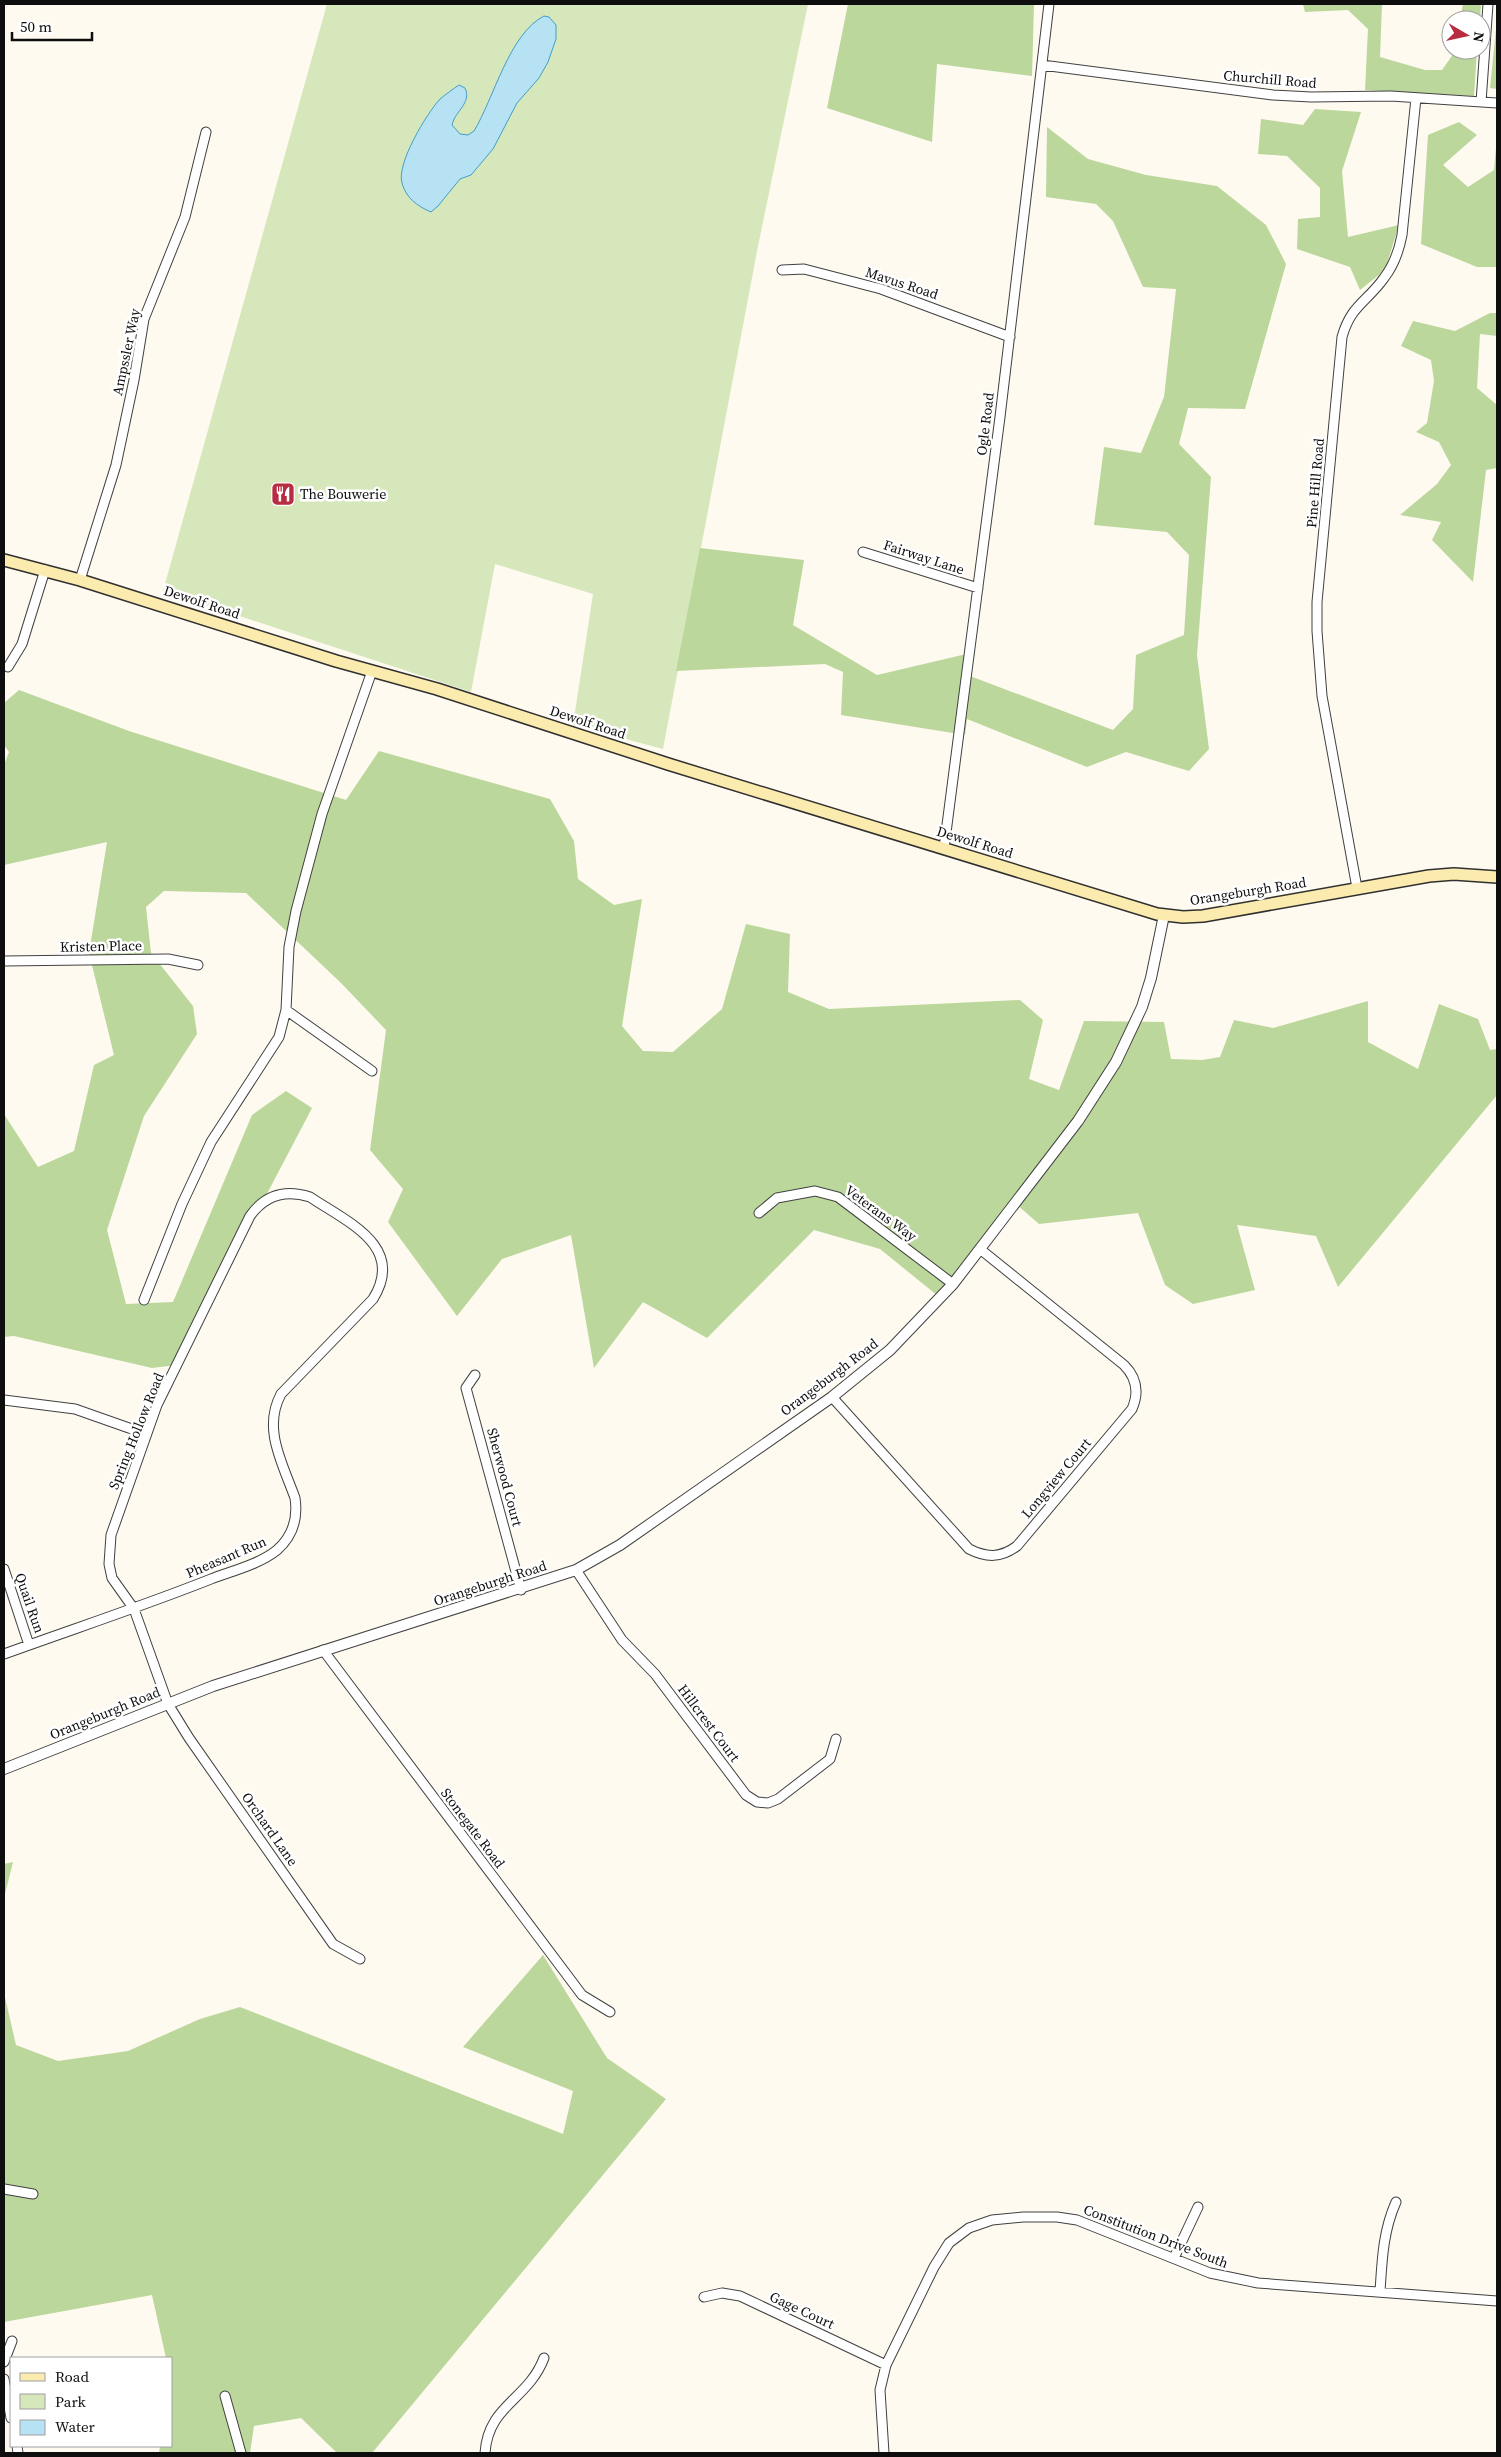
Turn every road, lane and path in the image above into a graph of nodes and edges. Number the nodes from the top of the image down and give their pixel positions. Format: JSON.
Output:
{"nodes":[{"id":1,"x":1050,"y":4,"type":"edge"},
{"id":2,"x":1488,"y":4,"type":"edge"},
{"id":3,"x":1042,"y":65,"type":"junction"},
{"id":4,"x":1416,"y":98,"type":"junction"},
{"id":5,"x":1481,"y":102,"type":"junction"},
{"id":6,"x":1497,"y":103,"type":"edge"},
{"id":7,"x":206,"y":132,"type":"dead end"},
{"id":8,"x":782,"y":270,"type":"dead end"},
{"id":9,"x":1010,"y":337,"type":"junction"},
{"id":10,"x":863,"y":552,"type":"dead end"},
{"id":11,"x":4,"y":560,"type":"edge"},
{"id":12,"x":45,"y":570,"type":"junction"},
{"id":13,"x":80,"y":580,"type":"junction"},
{"id":14,"x":978,"y":588,"type":"junction"},
{"id":15,"x":8,"y":667,"type":"dead end"},
{"id":16,"x":372,"y":671,"type":"junction"},
{"id":17,"x":944,"y":848,"type":"junction"},
{"id":18,"x":1497,"y":877,"type":"edge"},
{"id":19,"x":1358,"y":888,"type":"junction"},
{"id":20,"x":1164,"y":915,"type":"junction"},
{"id":21,"x":4,"y":961,"type":"edge"},
{"id":22,"x":198,"y":965,"type":"dead end"},
{"id":23,"x":286,"y":1010,"type":"junction"},
{"id":24,"x":372,"y":1071,"type":"dead end"},
{"id":25,"x":759,"y":1213,"type":"dead end"},
{"id":26,"x":340,"y":1218,"type":"joint"},
{"id":27,"x":980,"y":1249,"type":"junction"},
{"id":28,"x":952,"y":1284,"type":"junction"},
{"id":29,"x":144,"y":1300,"type":"dead end"},
{"id":30,"x":475,"y":1375,"type":"dead end"},
{"id":31,"x":832,"y":1397,"type":"junction"},
{"id":32,"x":4,"y":1400,"type":"edge"},
{"id":33,"x":146,"y":1434,"type":"junction"},
{"id":34,"x":4,"y":1570,"type":"edge"},
{"id":35,"x":576,"y":1570,"type":"junction"},
{"id":36,"x":522,"y":1590,"type":"junction"},
{"id":37,"x":134,"y":1610,"type":"junction"},
{"id":38,"x":29,"y":1645,"type":"junction"},
{"id":39,"x":323,"y":1650,"type":"junction"},
{"id":40,"x":4,"y":1654,"type":"edge"},
{"id":41,"x":168,"y":1704,"type":"junction"},
{"id":42,"x":836,"y":1738,"type":"dead end"},
{"id":43,"x":4,"y":1769,"type":"edge"},
{"id":44,"x":360,"y":1959,"type":"dead end"},
{"id":45,"x":610,"y":2012,"type":"dead end"},
{"id":46,"x":4,"y":2189,"type":"edge"},
{"id":47,"x":33,"y":2194,"type":"dead end"},
{"id":48,"x":1396,"y":2202,"type":"dead end"},
{"id":49,"x":1198,"y":2207,"type":"dead end"},
{"id":50,"x":1174,"y":2258,"type":"junction"},
{"id":51,"x":1380,"y":2292,"type":"junction"},
{"id":52,"x":704,"y":2297,"type":"dead end"},
{"id":53,"x":1497,"y":2300,"type":"edge"},
{"id":54,"x":12,"y":2341,"type":"dead end"},
{"id":55,"x":544,"y":2358,"type":"dead end"},
{"id":56,"x":4,"y":2362,"type":"edge"},
{"id":57,"x":886,"y":2365,"type":"junction"},
{"id":58,"x":4,"y":2379,"type":"edge"},
{"id":59,"x":225,"y":2396,"type":"dead end"},
{"id":60,"x":10,"y":2412,"type":"edge"},
{"id":61,"x":241,"y":2450,"type":"edge"},
{"id":62,"x":485,"y":2453,"type":"edge"},
{"id":63,"x":884,"y":2453,"type":"edge"}],
"edges":[{"from":1,"to":3,"type":"street","name":"Ogle Road"},
{"from":2,"to":5,"type":"street"},
{"from":3,"to":4,"type":"street","name":"Churchill Road"},
{"from":3,"to":9,"type":"street","name":"Ogle Road"},
{"from":4,"to":5,"type":"street","name":"Churchill Road"},
{"from":4,"to":19,"type":"street","name":"Pine Hill Road"},
{"from":5,"to":6,"type":"street","name":"Churchill Road"},
{"from":7,"to":13,"type":"street","name":"Ampssler Way"},
{"from":8,"to":9,"type":"street","name":"Mavus Road"},
{"from":9,"to":14,"type":"street","name":"Ogle Road"},
{"from":10,"to":14,"type":"street","name":"Fairway Lane"},
{"from":11,"to":12,"type":"main road","name":"Dewolf Road"},
{"from":12,"to":13,"type":"main road","name":"Dewolf Road"},
{"from":12,"to":15,"type":"street"},
{"from":13,"to":16,"type":"main road","name":"Dewolf Road"},
{"from":14,"to":17,"type":"street","name":"Ogle Road"},
{"from":16,"to":17,"type":"main road","name":"Dewolf Road"},
{"from":16,"to":23,"type":"street"},
{"from":17,"to":20,"type":"main road","name":"Dewolf Road"},
{"from":18,"to":19,"type":"main road","name":"Orangeburgh Road"},
{"from":19,"to":20,"type":"main road","name":"Orangeburgh Road"},
{"from":20,"to":27,"type":"street","name":"Orangeburgh Road"},
{"from":21,"to":22,"type":"street","name":"Kristen Place"},
{"from":23,"to":24,"type":"street"},
{"from":23,"to":29,"type":"street"},
{"from":25,"to":28,"type":"street","name":"Veterans Way"},
{"from":26,"to":33,"type":"street","name":"Spring Hollow Road"},
{"from":26,"to":37,"type":"street","name":"Pheasant Run"},
{"from":27,"to":28,"type":"street","name":"Orangeburgh Road"},
{"from":27,"to":31,"type":"street","name":"Longview Court"},
{"from":28,"to":31,"type":"street","name":"Orangeburgh Road"},
{"from":30,"to":36,"type":"street","name":"Sherwood Court"},
{"from":31,"to":35,"type":"street","name":"Orangeburgh Road"},
{"from":32,"to":33,"type":"street"},
{"from":33,"to":37,"type":"street","name":"Spring Hollow Road"},
{"from":34,"to":38,"type":"street","name":"Quail Run"},
{"from":35,"to":36,"type":"street","name":"Orangeburgh Road"},
{"from":35,"to":42,"type":"street","name":"Hillcrest Court"},
{"from":36,"to":39,"type":"street","name":"Orangeburgh Road"},
{"from":37,"to":38,"type":"street","name":"Pheasant Run"},
{"from":37,"to":41,"type":"street","name":"Spring Hollow Road"},
{"from":38,"to":40,"type":"street","name":"Pheasant Run"},
{"from":39,"to":41,"type":"street","name":"Orangeburgh Road"},
{"from":39,"to":45,"type":"street","name":"Stonegate Road"},
{"from":41,"to":43,"type":"street","name":"Orangeburgh Road"},
{"from":41,"to":44,"type":"street","name":"Orchard Lane"},
{"from":46,"to":47,"type":"street"},
{"from":48,"to":51,"type":"street"},
{"from":49,"to":50,"type":"street"},
{"from":50,"to":51,"type":"street","name":"Constitution Drive South"},
{"from":50,"to":57,"type":"street","name":"Constitution Drive South"},
{"from":51,"to":53,"type":"street","name":"Constitution Drive South"},
{"from":52,"to":57,"type":"street","name":"Gage Court"},
{"from":54,"to":56,"type":"street"},
{"from":55,"to":62,"type":"street"},
{"from":57,"to":63,"type":"street","name":"Constitution Drive South"},
{"from":58,"to":60,"type":"street"},
{"from":59,"to":61,"type":"street"}]}
